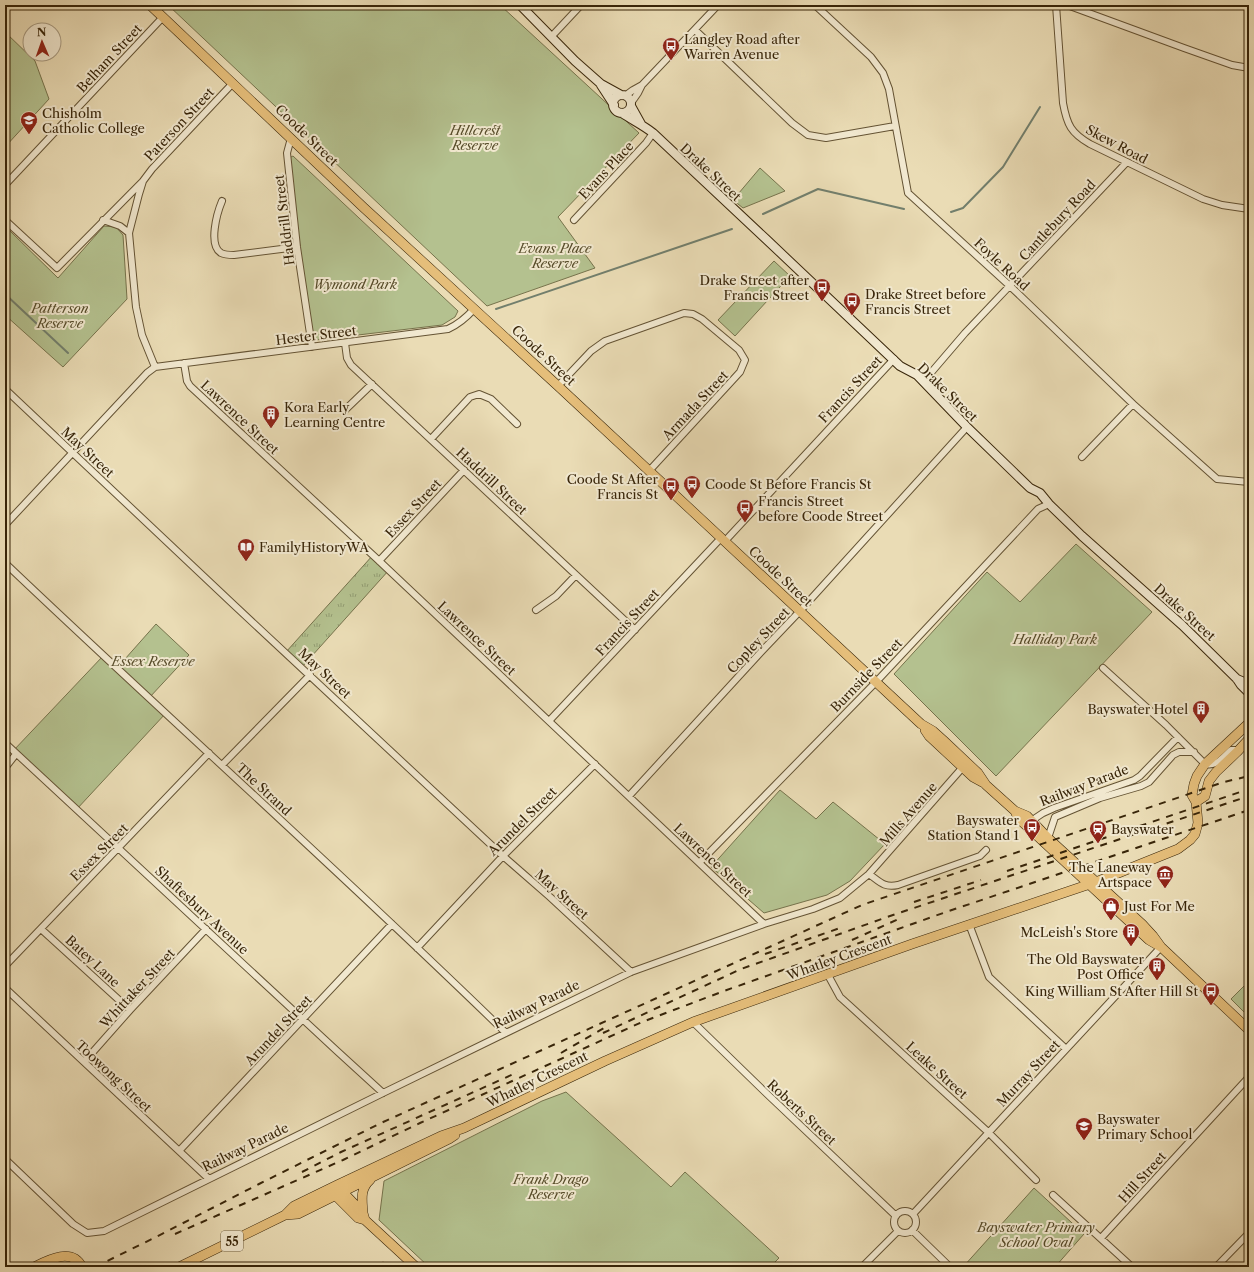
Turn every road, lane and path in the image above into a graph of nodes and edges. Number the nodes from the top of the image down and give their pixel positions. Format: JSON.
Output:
{"nodes":[{"id":1,"x":150,"y":5,"type":"edge"},
{"id":2,"x":520,"y":5,"type":"edge"},
{"id":3,"x":581,"y":5,"type":"edge"},
{"id":4,"x":718,"y":5,"type":"edge"},
{"id":5,"x":815,"y":5,"type":"edge"},
{"id":6,"x":1056,"y":5,"type":"edge"},
{"id":7,"x":1067,"y":5,"type":"edge"},
{"id":8,"x":163,"y":17,"type":"junction"},
{"id":9,"x":695,"y":30,"type":"junction"},
{"id":10,"x":552,"y":36,"type":"junction"},
{"id":11,"x":1249,"y":68,"type":"edge"},
{"id":12,"x":233,"y":83,"type":"junction"},
{"id":13,"x":601,"y":84,"type":"junction"},
{"id":14,"x":642,"y":85,"type":"junction"},
{"id":15,"x":623,"y":96,"type":"junction"},
{"id":16,"x":631,"y":104,"type":"junction"},
{"id":17,"x":614,"y":105,"type":"junction"},
{"id":18,"x":622,"y":113,"type":"junction"},
{"id":19,"x":641,"y":124,"type":"junction"},
{"id":20,"x":895,"y":126,"type":"junction"},
{"id":21,"x":652,"y":134,"type":"junction"},
{"id":22,"x":290,"y":138,"type":"junction"},
{"id":23,"x":1126,"y":163,"type":"junction"},
{"id":24,"x":143,"y":181,"type":"junction"},
{"id":25,"x":5,"y":185,"type":"edge"},
{"id":26,"x":222,"y":201,"type":"dead end"},
{"id":27,"x":1249,"y":209,"type":"edge"},
{"id":28,"x":5,"y":220,"type":"edge"},
{"id":29,"x":103,"y":220,"type":"junction"},
{"id":30,"x":574,"y":220,"type":"dead end"},
{"id":31,"x":130,"y":233,"type":"junction"},
{"id":32,"x":297,"y":247,"type":"junction"},
{"id":33,"x":1010,"y":286,"type":"junction"},
{"id":34,"x":474,"y":309,"type":"junction"},
{"id":35,"x":345,"y":343,"type":"junction"},
{"id":36,"x":312,"y":347,"type":"junction"},
{"id":37,"x":894,"y":359,"type":"junction"},
{"id":38,"x":184,"y":363,"type":"junction"},
{"id":39,"x":155,"y":367,"type":"junction"},
{"id":40,"x":923,"y":382,"type":"junction"},
{"id":41,"x":372,"y":384,"type":"junction"},
{"id":42,"x":558,"y":386,"type":"junction"},
{"id":43,"x":5,"y":389,"type":"edge"},
{"id":44,"x":1133,"y":404,"type":"junction"},
{"id":45,"x":345,"y":410,"type":"dead end"},
{"id":46,"x":517,"y":424,"type":"dead end"},
{"id":47,"x":967,"y":427,"type":"junction"},
{"id":48,"x":431,"y":439,"type":"junction"},
{"id":49,"x":73,"y":452,"type":"junction"},
{"id":50,"x":1082,"y":457,"type":"dead end"},
{"id":51,"x":464,"y":470,"type":"junction"},
{"id":52,"x":649,"y":471,"type":"junction"},
{"id":53,"x":1249,"y":482,"type":"edge"},
{"id":54,"x":1048,"y":504,"type":"junction"},
{"id":55,"x":5,"y":525,"type":"edge"},
{"id":56,"x":723,"y":539,"type":"junction"},
{"id":57,"x":379,"y":561,"type":"junction"},
{"id":58,"x":5,"y":563,"type":"edge"},
{"id":59,"x":576,"y":575,"type":"junction"},
{"id":60,"x":536,"y":610,"type":"dead end"},
{"id":61,"x":800,"y":612,"type":"junction"},
{"id":62,"x":635,"y":630,"type":"junction"},
{"id":63,"x":1103,"y":668,"type":"dead end"},
{"id":64,"x":310,"y":675,"type":"junction"},
{"id":65,"x":1237,"y":679,"type":"junction"},
{"id":66,"x":876,"y":682,"type":"junction"},
{"id":67,"x":1249,"y":684,"type":"edge"},
{"id":68,"x":1249,"y":693,"type":"edge"},
{"id":69,"x":550,"y":721,"type":"junction"},
{"id":70,"x":921,"y":724,"type":"junction"},
{"id":71,"x":1249,"y":724,"type":"edge"},
{"id":72,"x":1178,"y":738,"type":"junction"},
{"id":73,"x":1249,"y":739,"type":"edge"},
{"id":74,"x":5,"y":743,"type":"edge"},
{"id":75,"x":1239,"y":750,"type":"junction"},
{"id":76,"x":1194,"y":752,"type":"junction"},
{"id":77,"x":209,"y":753,"type":"junction"},
{"id":78,"x":16,"y":754,"type":"junction"},
{"id":79,"x":595,"y":764,"type":"junction"},
{"id":80,"x":1205,"y":764,"type":"junction"},
{"id":81,"x":222,"y":765,"type":"junction"},
{"id":82,"x":5,"y":768,"type":"edge"},
{"id":83,"x":963,"y":768,"type":"junction"},
{"id":84,"x":986,"y":784,"type":"junction"},
{"id":85,"x":629,"y":796,"type":"junction"},
{"id":86,"x":1196,"y":802,"type":"junction"},
{"id":87,"x":1015,"y":811,"type":"junction"},
{"id":88,"x":1031,"y":821,"type":"junction"},
{"id":89,"x":1048,"y":838,"type":"junction"},
{"id":90,"x":119,"y":848,"type":"junction"},
{"id":91,"x":986,"y":850,"type":"dead end"},
{"id":92,"x":503,"y":856,"type":"junction"},
{"id":93,"x":700,"y":862,"type":"junction"},
{"id":94,"x":869,"y":874,"type":"junction"},
{"id":95,"x":1092,"y":883,"type":"junction"},
{"id":96,"x":392,"y":924,"type":"junction"},
{"id":97,"x":764,"y":924,"type":"junction"},
{"id":98,"x":969,"y":924,"type":"junction"},
{"id":99,"x":41,"y":929,"type":"junction"},
{"id":100,"x":206,"y":929,"type":"junction"},
{"id":101,"x":1161,"y":947,"type":"junction"},
{"id":102,"x":417,"y":948,"type":"junction"},
{"id":103,"x":5,"y":966,"type":"edge"},
{"id":104,"x":631,"y":972,"type":"junction"},
{"id":105,"x":828,"y":975,"type":"junction"},
{"id":106,"x":5,"y":988,"type":"edge"},
{"id":107,"x":130,"y":1010,"type":"junction"},
{"id":108,"x":303,"y":1019,"type":"junction"},
{"id":109,"x":694,"y":1022,"type":"junction"},
{"id":110,"x":1249,"y":1030,"type":"edge"},
{"id":111,"x":506,"y":1033,"type":"junction"},
{"id":112,"x":1066,"y":1049,"type":"junction"},
{"id":113,"x":84,"y":1062,"type":"junction"},
{"id":114,"x":1249,"y":1077,"type":"edge"},
{"id":115,"x":383,"y":1093,"type":"junction"},
{"id":116,"x":464,"y":1128,"type":"junction"},
{"id":117,"x":988,"y":1132,"type":"junction"},
{"id":118,"x":179,"y":1151,"type":"junction"},
{"id":119,"x":5,"y":1159,"type":"edge"},
{"id":120,"x":374,"y":1176,"type":"junction"},
{"id":121,"x":209,"y":1179,"type":"junction"},
{"id":122,"x":1036,"y":1180,"type":"dead end"},
{"id":123,"x":333,"y":1187,"type":"junction"},
{"id":124,"x":339,"y":1194,"type":"junction"},
{"id":125,"x":1053,"y":1195,"type":"dead end"},
{"id":126,"x":913,"y":1214,"type":"junction"},
{"id":127,"x":285,"y":1215,"type":"junction"},
{"id":128,"x":364,"y":1216,"type":"junction"},
{"id":129,"x":896,"y":1216,"type":"junction"},
{"id":130,"x":912,"y":1230,"type":"junction"},
{"id":131,"x":898,"y":1231,"type":"junction"},
{"id":132,"x":1249,"y":1233,"type":"edge"},
{"id":133,"x":1101,"y":1238,"type":"junction"},
{"id":134,"x":81,"y":1265,"type":"edge"},
{"id":135,"x":34,"y":1267,"type":"edge"},
{"id":136,"x":179,"y":1267,"type":"edge"},
{"id":137,"x":416,"y":1267,"type":"edge"},
{"id":138,"x":862,"y":1267,"type":"edge"},
{"id":139,"x":950,"y":1267,"type":"edge"},
{"id":140,"x":1132,"y":1267,"type":"edge"},
{"id":141,"x":1216,"y":1267,"type":"edge"}],
"edges":[{"from":1,"to":8,"type":"main road","name":"Coode Street"},
{"from":2,"to":10,"type":"street","name":"Drake Street"},
{"from":3,"to":10,"type":"street"},
{"from":4,"to":9,"type":"street"},
{"from":5,"to":20,"type":"street","name":"Foyle Road"},
{"from":6,"to":23,"type":"street","name":"Skew Road"},
{"from":7,"to":11,"type":"street"},
{"from":8,"to":12,"type":"main road","name":"Coode Street"},
{"from":8,"to":25,"type":"street","name":"Belham Street"},
{"from":9,"to":14,"type":"street"},
{"from":9,"to":20,"type":"street"},
{"from":10,"to":13,"type":"street","name":"Drake Street"},
{"from":12,"to":22,"type":"main road","name":"Coode Street"},
{"from":12,"to":24,"type":"street","name":"Paterson Street"},
{"from":13,"to":15,"type":"street","name":"Drake Street"},
{"from":13,"to":17,"type":"street","name":"Drake Street"},
{"from":14,"to":15,"type":"street"},
{"from":14,"to":16,"type":"street"},
{"from":15,"to":16,"type":"street","name":"Drake Street"},
{"from":15,"to":17,"type":"street"},
{"from":16,"to":18,"type":"street"},
{"from":16,"to":19,"type":"street","name":"Drake Street"},
{"from":17,"to":18,"type":"street","name":"Drake Street"},
{"from":18,"to":19,"type":"street","name":"Drake Street"},
{"from":19,"to":21,"type":"street","name":"Drake Street"},
{"from":20,"to":33,"type":"street","name":"Foyle Road"},
{"from":21,"to":30,"type":"street","name":"Evans Place"},
{"from":21,"to":37,"type":"street","name":"Drake Street"},
{"from":22,"to":32,"type":"street","name":"Haddrill Street"},
{"from":22,"to":34,"type":"main road","name":"Coode Street"},
{"from":23,"to":27,"type":"street","name":"Skew Road"},
{"from":23,"to":33,"type":"street","name":"Cantlebury Road"},
{"from":24,"to":29,"type":"street","name":"Paterson Street"},
{"from":24,"to":31,"type":"street","name":"Paterson Street"},
{"from":26,"to":32,"type":"street"},
{"from":28,"to":29,"type":"street","name":"Paterson Street"},
{"from":29,"to":31,"type":"street"},
{"from":31,"to":39,"type":"street","name":"Paterson Street"},
{"from":32,"to":36,"type":"street","name":"Haddrill Street"},
{"from":33,"to":40,"type":"street","name":"Cantlebury Road"},
{"from":33,"to":44,"type":"street","name":"Foyle Road"},
{"from":34,"to":35,"type":"street","name":"Hester Street"},
{"from":34,"to":42,"type":"main road","name":"Coode Street"},
{"from":35,"to":36,"type":"street","name":"Hester Street"},
{"from":35,"to":41,"type":"street","name":"Haddrill Street"},
{"from":36,"to":38,"type":"street","name":"Hester Street"},
{"from":37,"to":40,"type":"street","name":"Drake Street"},
{"from":37,"to":56,"type":"street","name":"Francis Street"},
{"from":38,"to":39,"type":"street","name":"Hester Street"},
{"from":38,"to":57,"type":"street","name":"Lawrence Street"},
{"from":39,"to":49,"type":"street"},
{"from":40,"to":47,"type":"street","name":"Drake Street"},
{"from":41,"to":45,"type":"street"},
{"from":41,"to":48,"type":"street","name":"Haddrill Street"},
{"from":42,"to":52,"type":"main road","name":"Coode Street"},
{"from":42,"to":52,"type":"street","name":"Armada Street"},
{"from":43,"to":49,"type":"street","name":"May Street"},
{"from":44,"to":50,"type":"street"},
{"from":44,"to":53,"type":"street","name":"Foyle Road"},
{"from":46,"to":48,"type":"street"},
{"from":47,"to":54,"type":"street","name":"Drake Street"},
{"from":47,"to":61,"type":"street","name":"Copley Street"},
{"from":48,"to":51,"type":"street","name":"Haddrill Street"},
{"from":49,"to":55,"type":"street"},
{"from":49,"to":64,"type":"street","name":"May Street"},
{"from":51,"to":57,"type":"street","name":"Essex Street"},
{"from":51,"to":59,"type":"street","name":"Haddrill Street"},
{"from":52,"to":56,"type":"main road","name":"Coode Street"},
{"from":54,"to":65,"type":"street","name":"Drake Street"},
{"from":54,"to":66,"type":"street","name":"Burnside Street"},
{"from":56,"to":61,"type":"main road","name":"Coode Street"},
{"from":56,"to":62,"type":"street","name":"Francis Street"},
{"from":57,"to":69,"type":"street","name":"Lawrence Street"},
{"from":58,"to":77,"type":"street","name":"The Strand"},
{"from":59,"to":60,"type":"street"},
{"from":59,"to":62,"type":"street","name":"Haddrill Street"},
{"from":61,"to":66,"type":"main road","name":"Coode Street"},
{"from":61,"to":85,"type":"street","name":"Copley Street"},
{"from":62,"to":69,"type":"street","name":"Francis Street"},
{"from":63,"to":72,"type":"street"},
{"from":64,"to":81,"type":"street"},
{"from":64,"to":92,"type":"street","name":"May Street"},
{"from":65,"to":67,"type":"street","name":"Drake Street"},
{"from":65,"to":68,"type":"street","name":"Drake Street"},
{"from":66,"to":70,"type":"main road","name":"Coode Street"},
{"from":66,"to":93,"type":"street","name":"Burnside Street"},
{"from":69,"to":79,"type":"street","name":"Lawrence Street"},
{"from":70,"to":83,"type":"main road","name":"Coode Street"},
{"from":70,"to":84,"type":"main road","name":"Coode Street"},
{"from":71,"to":80,"type":"main road"},
{"from":72,"to":76,"type":"street"},
{"from":72,"to":88,"type":"street","name":"Railway Parade"},
{"from":73,"to":75,"type":"main road"},
{"from":74,"to":78,"type":"street","name":"Shaftesbury Avenue"},
{"from":75,"to":80,"type":"street"},
{"from":75,"to":86,"type":"main road"},
{"from":76,"to":80,"type":"street"},
{"from":76,"to":89,"type":"street","name":"Railway Parade"},
{"from":77,"to":81,"type":"street","name":"The Strand"},
{"from":77,"to":90,"type":"street","name":"Essex Street"},
{"from":78,"to":82,"type":"street"},
{"from":78,"to":90,"type":"street","name":"Shaftesbury Avenue"},
{"from":79,"to":85,"type":"street","name":"Lawrence Street"},
{"from":79,"to":92,"type":"street","name":"Arundel Street"},
{"from":80,"to":86,"type":"main road","name":"Whatley Crescent"},
{"from":81,"to":96,"type":"street","name":"The Strand"},
{"from":83,"to":84,"type":"main road","name":"Coode Street"},
{"from":83,"to":94,"type":"street","name":"Mills Avenue"},
{"from":84,"to":87,"type":"main road","name":"Coode Street"},
{"from":85,"to":93,"type":"street","name":"Lawrence Street"},
{"from":86,"to":95,"type":"main road","name":"Whatley Crescent"},
{"from":87,"to":88,"type":"main road","name":"Coode Street"},
{"from":87,"to":95,"type":"main road","name":"Coode Street"},
{"from":88,"to":89,"type":"main road","name":"Coode Street"},
{"from":89,"to":95,"type":"main road","name":"Coode Street"},
{"from":90,"to":99,"type":"street","name":"Essex Street"},
{"from":90,"to":100,"type":"street","name":"Shaftesbury Avenue"},
{"from":91,"to":94,"type":"street"},
{"from":92,"to":102,"type":"street","name":"Arundel Street"},
{"from":92,"to":104,"type":"street","name":"May Street"},
{"from":93,"to":97,"type":"street","name":"Lawrence Street"},
{"from":94,"to":97,"type":"street","name":"Railway Parade"},
{"from":95,"to":98,"type":"main road","name":"Whatley Crescent"},
{"from":95,"to":101,"type":"main road"},
{"from":95,"to":101,"type":"main road","name":"Coode Street"},
{"from":96,"to":102,"type":"street","name":"The Strand"},
{"from":96,"to":108,"type":"street","name":"Arundel Street"},
{"from":97,"to":104,"type":"street","name":"Railway Parade"},
{"from":98,"to":105,"type":"main road","name":"Whatley Crescent"},
{"from":98,"to":112,"type":"street"},
{"from":99,"to":103,"type":"street","name":"Essex Street"},
{"from":99,"to":107,"type":"street","name":"Batey Lane"},
{"from":100,"to":107,"type":"street","name":"Whittaker Street"},
{"from":100,"to":108,"type":"street","name":"Shaftesbury Avenue"},
{"from":101,"to":110,"type":"main road"},
{"from":101,"to":112,"type":"street","name":"Murray Street"},
{"from":102,"to":111,"type":"street","name":"The Strand"},
{"from":104,"to":111,"type":"street","name":"Railway Parade"},
{"from":105,"to":109,"type":"main road","name":"Whatley Crescent"},
{"from":105,"to":117,"type":"street","name":"Leake Street"},
{"from":106,"to":113,"type":"street","name":"Toowong Street"},
{"from":107,"to":113,"type":"street","name":"Whittaker Street"},
{"from":108,"to":115,"type":"street","name":"Shaftesbury Avenue"},
{"from":108,"to":118,"type":"street","name":"Arundel Street"},
{"from":109,"to":116,"type":"main road","name":"Whatley Crescent"},
{"from":109,"to":129,"type":"street","name":"Roberts Street"},
{"from":111,"to":115,"type":"street","name":"Railway Parade"},
{"from":112,"to":117,"type":"street","name":"Murray Street"},
{"from":113,"to":118,"type":"street","name":"Toowong Street"},
{"from":114,"to":133,"type":"street","name":"Hill Street"},
{"from":115,"to":121,"type":"street","name":"Railway Parade"},
{"from":116,"to":120,"type":"main road","name":"Whatley Crescent"},
{"from":116,"to":123,"type":"main road","name":"Whatley Crescent"},
{"from":117,"to":122,"type":"street","name":"Leake Street"},
{"from":117,"to":126,"type":"street","name":"Murray Street"},
{"from":118,"to":121,"type":"street","name":"Toowong Street"},
{"from":119,"to":121,"type":"street","name":"Railway Parade"},
{"from":120,"to":124,"type":"main road","name":"Whatley Crescent"},
{"from":120,"to":128,"type":"main road"},
{"from":123,"to":124,"type":"main road"},
{"from":123,"to":127,"type":"main road","name":"Whatley Crescent","number":"55"},
{"from":124,"to":127,"type":"main road","name":"Whatley Crescent","number":"55"},
{"from":124,"to":128,"type":"main road"},
{"from":125,"to":133,"type":"street"},
{"from":126,"to":129,"type":"street"},
{"from":126,"to":130,"type":"street"},
{"from":127,"to":136,"type":"main road","name":"Whatley Crescent","number":"55"},
{"from":128,"to":137,"type":"main road"},
{"from":129,"to":131,"type":"street"},
{"from":130,"to":131,"type":"street"},
{"from":130,"to":139,"type":"street"},
{"from":131,"to":138,"type":"street"},
{"from":132,"to":141,"type":"street"},
{"from":133,"to":140,"type":"street"},
{"from":134,"to":135,"type":"main road"}]}
